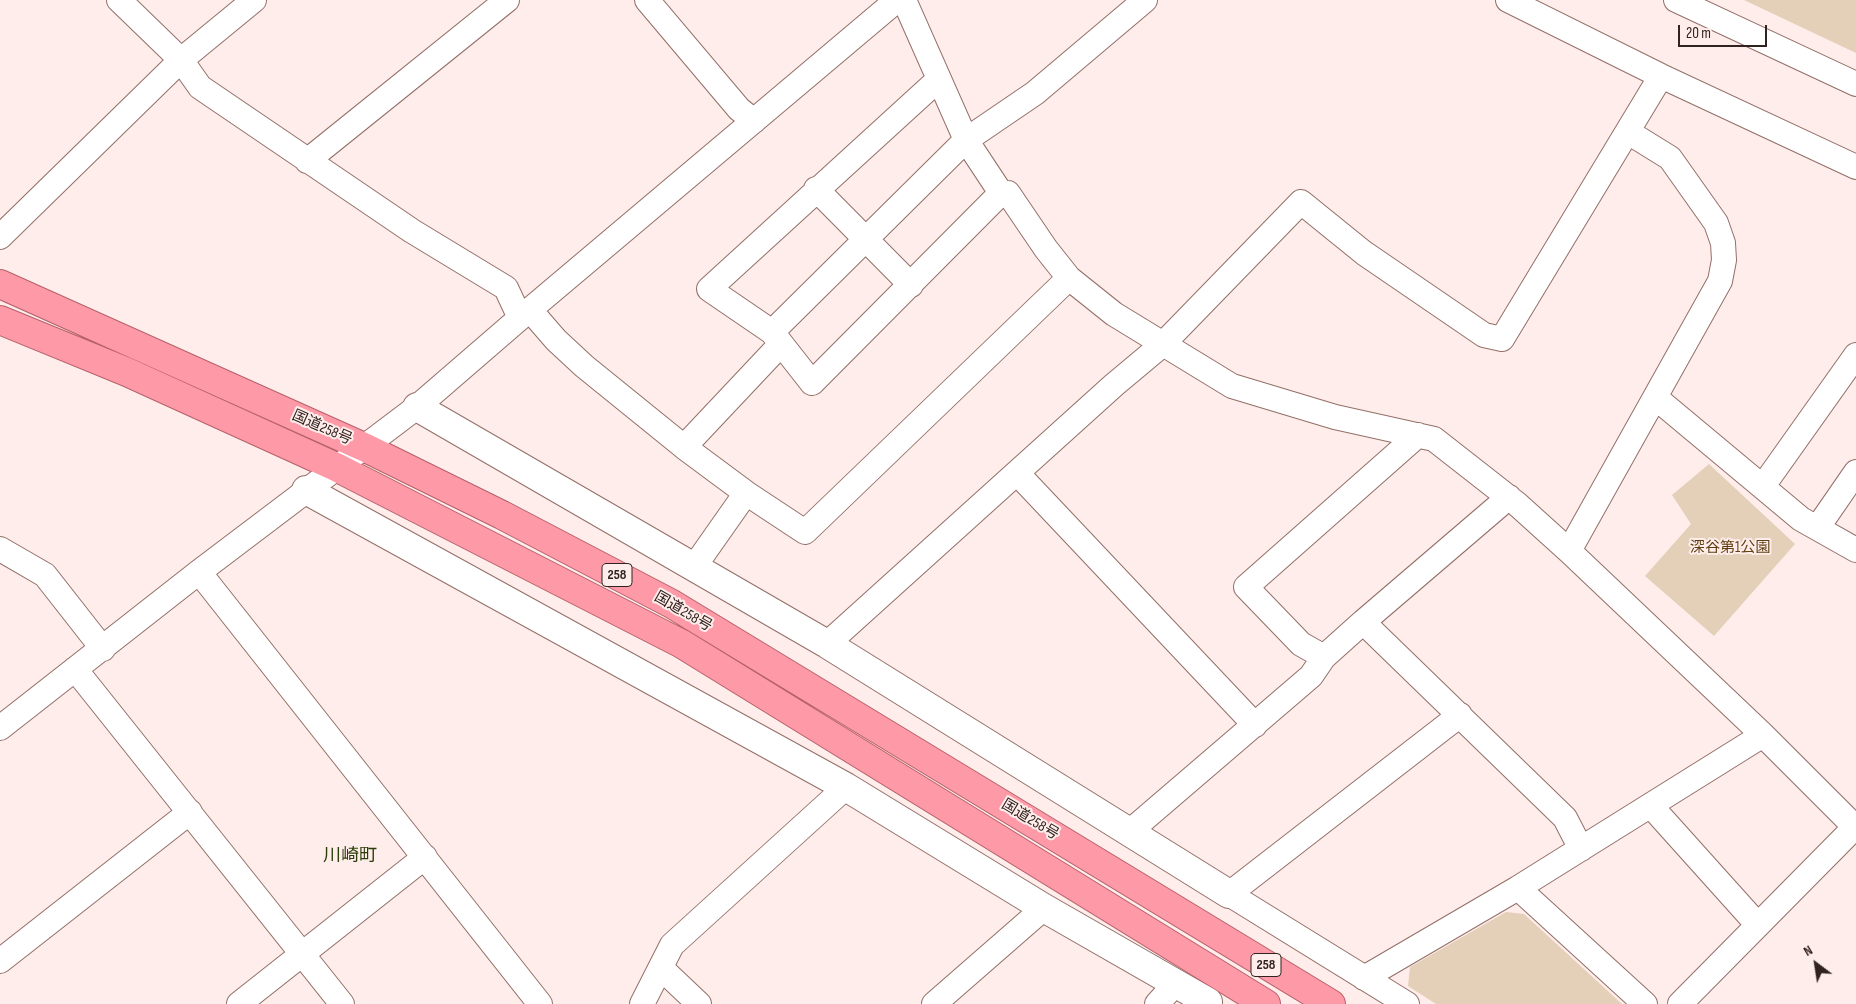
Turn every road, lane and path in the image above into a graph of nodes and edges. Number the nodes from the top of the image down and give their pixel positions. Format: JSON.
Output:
{"nodes":[{"id":1,"x":119,"y":0,"type":"edge"},
{"id":2,"x":254,"y":0,"type":"edge"},
{"id":3,"x":507,"y":0,"type":"edge"},
{"id":4,"x":647,"y":0,"type":"edge"},
{"id":5,"x":897,"y":0,"type":"edge"},
{"id":6,"x":904,"y":0,"type":"edge"},
{"id":7,"x":1145,"y":0,"type":"edge"},
{"id":8,"x":1508,"y":0,"type":"edge"},
{"id":9,"x":1676,"y":0,"type":"edge"},
{"id":10,"x":181,"y":60,"type":"junction"},
{"id":11,"x":1661,"y":76,"type":"junction"},
{"id":12,"x":939,"y":79,"type":"junction"},
{"id":13,"x":1856,"y":84,"type":"edge"},
{"id":14,"x":754,"y":121,"type":"junction"},
{"id":15,"x":1628,"y":132,"type":"junction"},
{"id":16,"x":966,"y":140,"type":"junction"},
{"id":17,"x":307,"y":161,"type":"junction"},
{"id":18,"x":1856,"y":167,"type":"edge"},
{"id":19,"x":816,"y":189,"type":"junction"},
{"id":20,"x":1001,"y":193,"type":"junction"},
{"id":21,"x":0,"y":237,"type":"edge"},
{"id":22,"x":866,"y":239,"type":"junction"},
{"id":23,"x":1069,"y":278,"type":"junction"},
{"id":24,"x":0,"y":284,"type":"edge"},
{"id":25,"x":911,"y":285,"type":"junction"},
{"id":26,"x":525,"y":314,"type":"junction"},
{"id":27,"x":0,"y":320,"type":"edge"},
{"id":28,"x":776,"y":338,"type":"junction"},
{"id":29,"x":1163,"y":344,"type":"junction"},
{"id":30,"x":1856,"y":355,"type":"edge"},
{"id":31,"x":1656,"y":398,"type":"junction"},
{"id":32,"x":417,"y":407,"type":"junction"},
{"id":33,"x":1418,"y":435,"type":"junction"},
{"id":34,"x":684,"y":446,"type":"junction"},
{"id":35,"x":366,"y":448,"type":"junction"},
{"id":36,"x":336,"y":467,"type":"junction"},
{"id":37,"x":1856,"y":472,"type":"edge"},
{"id":38,"x":1017,"y":473,"type":"junction"},
{"id":39,"x":1764,"y":486,"type":"junction"},
{"id":40,"x":306,"y":490,"type":"junction"},
{"id":41,"x":746,"y":492,"type":"junction"},
{"id":42,"x":1509,"y":497,"type":"junction"},
{"id":43,"x":1818,"y":526,"type":"junction"},
{"id":44,"x":0,"y":549,"type":"edge"},
{"id":45,"x":1856,"y":550,"type":"edge"},
{"id":46,"x":1569,"y":551,"type":"junction"},
{"id":47,"x":694,"y":567,"type":"junction"},
{"id":48,"x":199,"y":572,"type":"junction"},
{"id":49,"x":1363,"y":622,"type":"junction"},
{"id":50,"x":827,"y":644,"type":"junction"},
{"id":51,"x":103,"y":649,"type":"junction"},
{"id":52,"x":1324,"y":657,"type":"junction"},
{"id":53,"x":76,"y":669,"type":"junction"},
{"id":54,"x":1460,"y":715,"type":"junction"},
{"id":55,"x":1255,"y":725,"type":"junction"},
{"id":56,"x":0,"y":728,"type":"edge"},
{"id":57,"x":1764,"y":735,"type":"junction"},
{"id":58,"x":846,"y":788,"type":"junction"},
{"id":59,"x":1651,"y":806,"type":"junction"},
{"id":60,"x":190,"y":812,"type":"junction"},
{"id":61,"x":1856,"y":826,"type":"edge"},
{"id":62,"x":1128,"y":834,"type":"junction"},
{"id":63,"x":1581,"y":848,"type":"junction"},
{"id":64,"x":425,"y":857,"type":"junction"},
{"id":65,"x":1518,"y":888,"type":"junction"},
{"id":66,"x":1229,"y":894,"type":"junction"},
{"id":67,"x":1044,"y":908,"type":"junction"},
{"id":68,"x":1756,"y":924,"type":"junction"},
{"id":69,"x":302,"y":954,"type":"junction"},
{"id":70,"x":0,"y":961,"type":"edge"},
{"id":71,"x":662,"y":968,"type":"junction"},
{"id":72,"x":1364,"y":978,"type":"junction"},
{"id":73,"x":1176,"y":983,"type":"junction"},
{"id":74,"x":1210,"y":1003,"type":"edge"},
{"id":75,"x":238,"y":1004,"type":"edge"},
{"id":76,"x":342,"y":1004,"type":"edge"},
{"id":77,"x":540,"y":1004,"type":"edge"},
{"id":78,"x":642,"y":1004,"type":"edge"},
{"id":79,"x":699,"y":1004,"type":"edge"},
{"id":80,"x":934,"y":1004,"type":"edge"},
{"id":81,"x":1157,"y":1004,"type":"edge"},
{"id":82,"x":1266,"y":1004,"type":"edge"},
{"id":83,"x":1331,"y":1004,"type":"edge"},
{"id":84,"x":1407,"y":1004,"type":"edge"},
{"id":85,"x":1645,"y":1004,"type":"edge"},
{"id":86,"x":1680,"y":1004,"type":"edge"}],
"edges":[{"from":1,"to":10,"type":"street"},
{"from":2,"to":10,"type":"street"},
{"from":3,"to":17,"type":"street"},
{"from":4,"to":14,"type":"street"},
{"from":5,"to":14,"type":"street"},
{"from":6,"to":12,"type":"street"},
{"from":7,"to":16,"type":"street"},
{"from":8,"to":11,"type":"street"},
{"from":9,"to":13,"type":"street"},
{"from":10,"to":17,"type":"street"},
{"from":10,"to":21,"type":"street"},
{"from":11,"to":15,"type":"street"},
{"from":11,"to":18,"type":"street"},
{"from":12,"to":16,"type":"street"},
{"from":12,"to":19,"type":"street"},
{"from":14,"to":26,"type":"street"},
{"from":15,"to":29,"type":"street"},
{"from":15,"to":31,"type":"street"},
{"from":16,"to":20,"type":"street"},
{"from":16,"to":22,"type":"street"},
{"from":17,"to":26,"type":"street"},
{"from":19,"to":22,"type":"street"},
{"from":19,"to":28,"type":"street"},
{"from":20,"to":23,"type":"street"},
{"from":20,"to":25,"type":"street"},
{"from":22,"to":25,"type":"street"},
{"from":22,"to":28,"type":"street"},
{"from":23,"to":29,"type":"street"},
{"from":23,"to":41,"type":"street"},
{"from":24,"to":35,"type":"highway","name":"国道258号","number":"258"},
{"from":25,"to":28,"type":"street"},
{"from":26,"to":32,"type":"street"},
{"from":26,"to":34,"type":"street"},
{"from":27,"to":36,"type":"highway","name":"国道258号","number":"258"},
{"from":28,"to":34,"type":"street"},
{"from":29,"to":33,"type":"street"},
{"from":29,"to":38,"type":"street"},
{"from":30,"to":39,"type":"street"},
{"from":31,"to":39,"type":"street"},
{"from":31,"to":46,"type":"street"},
{"from":32,"to":35,"type":"street"},
{"from":32,"to":47,"type":"street"},
{"from":33,"to":42,"type":"street"},
{"from":33,"to":52,"type":"street"},
{"from":34,"to":41,"type":"street"},
{"from":35,"to":36,"type":"street"},
{"from":35,"to":83,"type":"highway","name":"国道258号","number":"258"},
{"from":36,"to":40,"type":"street"},
{"from":36,"to":82,"type":"highway","name":"国道258号","number":"258"},
{"from":37,"to":43,"type":"street"},
{"from":38,"to":50,"type":"street"},
{"from":38,"to":55,"type":"street"},
{"from":39,"to":43,"type":"street"},
{"from":40,"to":48,"type":"street"},
{"from":40,"to":58,"type":"street"},
{"from":41,"to":47,"type":"street"},
{"from":42,"to":46,"type":"street"},
{"from":42,"to":49,"type":"street"},
{"from":43,"to":45,"type":"street"},
{"from":44,"to":51,"type":"street"},
{"from":46,"to":57,"type":"street"},
{"from":47,"to":50,"type":"street"},
{"from":48,"to":51,"type":"street"},
{"from":48,"to":64,"type":"street"},
{"from":49,"to":52,"type":"street"},
{"from":49,"to":54,"type":"street"},
{"from":50,"to":62,"type":"street"},
{"from":51,"to":53,"type":"street"},
{"from":52,"to":55,"type":"street"},
{"from":53,"to":56,"type":"street"},
{"from":53,"to":60,"type":"street"},
{"from":54,"to":63,"type":"street"},
{"from":54,"to":66,"type":"street"},
{"from":55,"to":62,"type":"street"},
{"from":57,"to":59,"type":"street"},
{"from":57,"to":61,"type":"street"},
{"from":58,"to":67,"type":"street"},
{"from":58,"to":71,"type":"street"},
{"from":59,"to":63,"type":"street"},
{"from":59,"to":68,"type":"street"},
{"from":60,"to":69,"type":"street"},
{"from":60,"to":70,"type":"street"},
{"from":61,"to":68,"type":"street"},
{"from":62,"to":66,"type":"street"},
{"from":63,"to":65,"type":"street"},
{"from":64,"to":69,"type":"street"},
{"from":64,"to":77,"type":"street"},
{"from":65,"to":72,"type":"street"},
{"from":65,"to":85,"type":"street"},
{"from":66,"to":72,"type":"street"},
{"from":67,"to":73,"type":"street"},
{"from":67,"to":80,"type":"street"},
{"from":68,"to":86,"type":"street"},
{"from":69,"to":75,"type":"street"},
{"from":69,"to":76,"type":"street"},
{"from":71,"to":78,"type":"street"},
{"from":71,"to":79,"type":"street"},
{"from":72,"to":84,"type":"street"},
{"from":73,"to":74,"type":"street"},
{"from":73,"to":81,"type":"street"}]}
